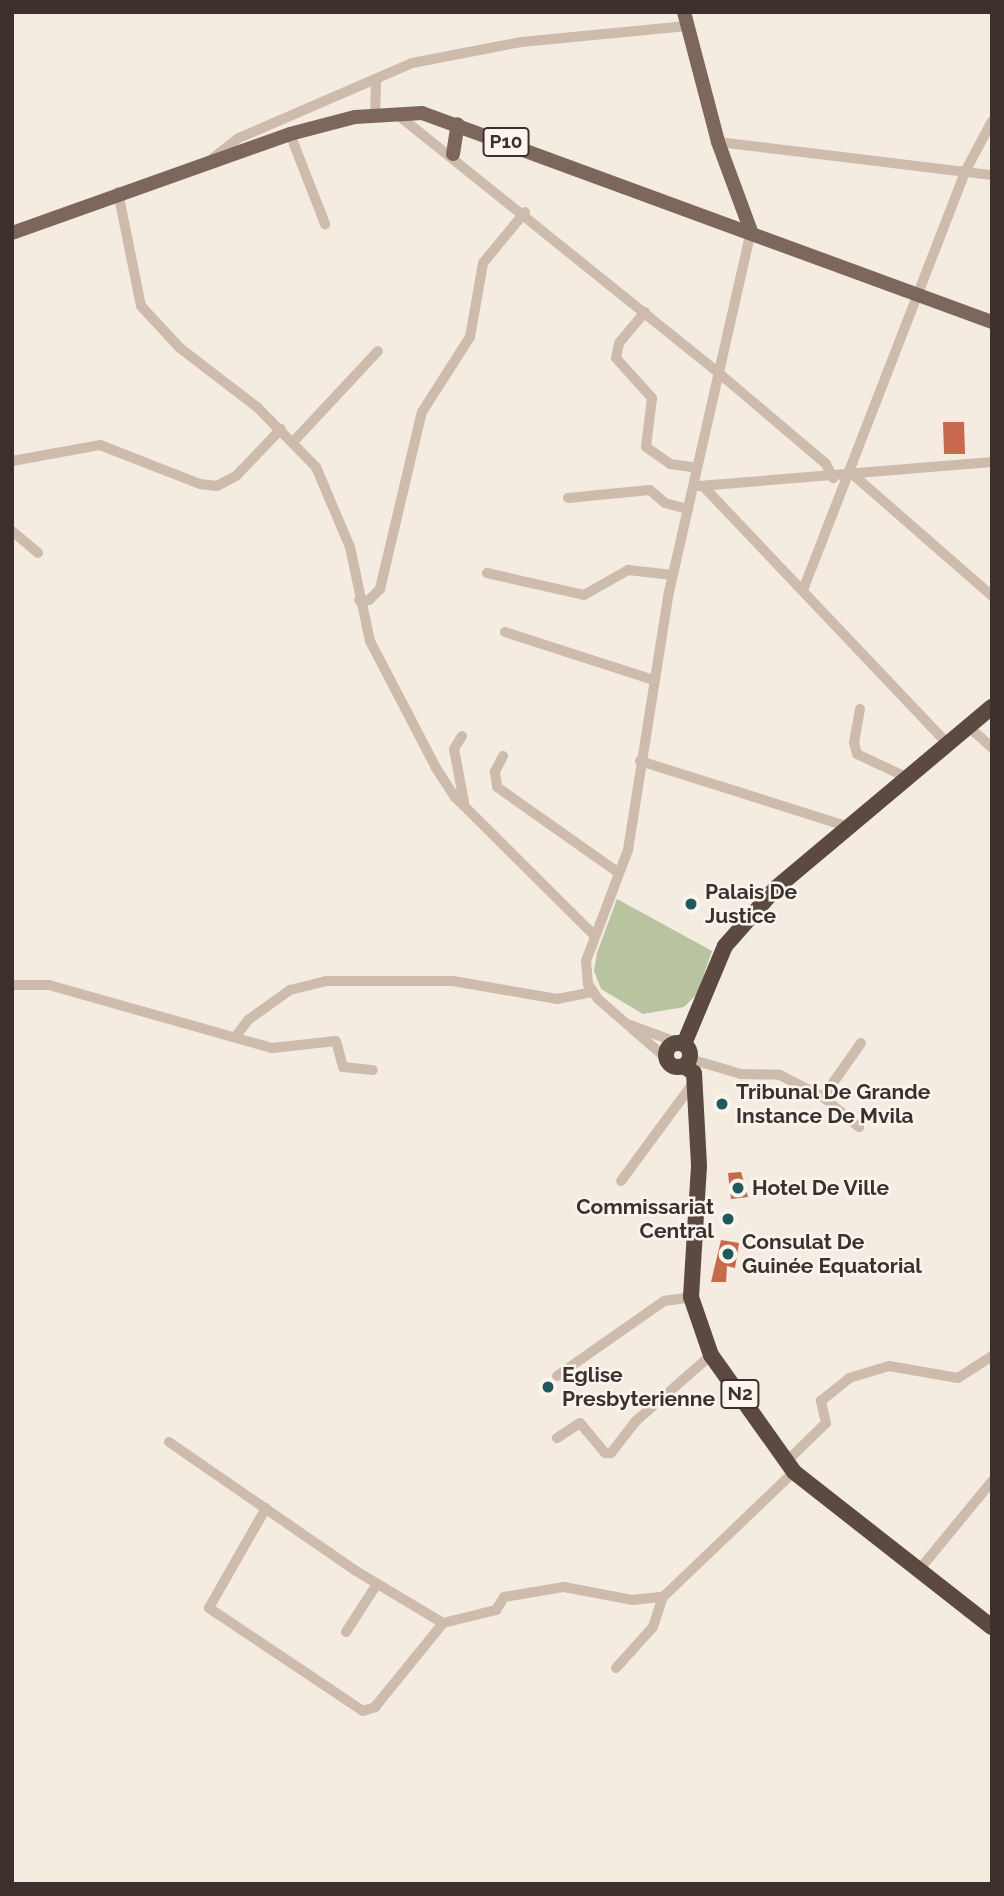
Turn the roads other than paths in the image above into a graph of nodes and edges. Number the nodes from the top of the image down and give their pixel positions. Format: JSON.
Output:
{"nodes":[{"id":1,"x":686,"y":19,"type":"edge"},
{"id":2,"x":376,"y":79,"type":"junction"},
{"id":3,"x":376,"y":114,"type":"junction"},
{"id":4,"x":398,"y":115,"type":"junction"},
{"id":5,"x":992,"y":121,"type":"edge"},
{"id":6,"x":458,"y":124,"type":"junction"},
{"id":7,"x":290,"y":134,"type":"junction"},
{"id":8,"x":718,"y":142,"type":"junction"},
{"id":9,"x":453,"y":154,"type":"junction"},
{"id":10,"x":211,"y":159,"type":"junction"},
{"id":11,"x":966,"y":170,"type":"junction"},
{"id":12,"x":992,"y":175,"type":"edge"},
{"id":13,"x":118,"y":192,"type":"junction"},
{"id":14,"x":525,"y":212,"type":"junction"},
{"id":15,"x":325,"y":224,"type":"dead end"},
{"id":16,"x":751,"y":231,"type":"junction"},
{"id":17,"x":12,"y":233,"type":"edge"},
{"id":18,"x":919,"y":293,"type":"junction"},
{"id":19,"x":645,"y":312,"type":"junction"},
{"id":20,"x":992,"y":322,"type":"edge"},
{"id":21,"x":378,"y":351,"type":"dead end"},
{"id":22,"x":720,"y":374,"type":"junction"},
{"id":23,"x":281,"y":429,"type":"junction"},
{"id":24,"x":295,"y":441,"type":"junction"},
{"id":25,"x":12,"y":461,"type":"edge"},
{"id":26,"x":992,"y":462,"type":"edge"},
{"id":27,"x":697,"y":468,"type":"junction"},
{"id":28,"x":850,"y":472,"type":"junction"},
{"id":29,"x":833,"y":478,"type":"junction"},
{"id":30,"x":698,"y":486,"type":"junction"},
{"id":31,"x":568,"y":498,"type":"dead end"},
{"id":32,"x":688,"y":509,"type":"junction"},
{"id":33,"x":12,"y":531,"type":"edge"},
{"id":34,"x":38,"y":553,"type":"dead end"},
{"id":35,"x":487,"y":573,"type":"dead end"},
{"id":36,"x":673,"y":575,"type":"junction"},
{"id":37,"x":803,"y":590,"type":"junction"},
{"id":38,"x":992,"y":596,"type":"edge"},
{"id":39,"x":359,"y":600,"type":"junction"},
{"id":40,"x":505,"y":632,"type":"dead end"},
{"id":41,"x":654,"y":680,"type":"junction"},
{"id":42,"x":992,"y":707,"type":"edge"},
{"id":43,"x":860,"y":709,"type":"dead end"},
{"id":44,"x":969,"y":727,"type":"junction"},
{"id":45,"x":461,"y":736,"type":"dead end"},
{"id":46,"x":949,"y":745,"type":"junction"},
{"id":47,"x":992,"y":748,"type":"edge"},
{"id":48,"x":503,"y":756,"type":"dead end"},
{"id":49,"x":640,"y":761,"type":"junction"},
{"id":50,"x":908,"y":778,"type":"junction"},
{"id":51,"x":471,"y":813,"type":"junction"},
{"id":52,"x":846,"y":826,"type":"junction"},
{"id":53,"x":619,"y":873,"type":"junction"},
{"id":54,"x":593,"y":934,"type":"junction"},
{"id":55,"x":12,"y":985,"type":"edge"},
{"id":56,"x":592,"y":992,"type":"junction"},
{"id":57,"x":630,"y":1026,"type":"junction"},
{"id":58,"x":236,"y":1036,"type":"junction"},
{"id":59,"x":682,"y":1043,"type":"junction"},
{"id":60,"x":861,"y":1043,"type":"dead end"},
{"id":61,"x":667,"y":1059,"type":"junction"},
{"id":62,"x":687,"y":1063,"type":"junction"},
{"id":63,"x":373,"y":1070,"type":"dead end"},
{"id":64,"x":694,"y":1082,"type":"junction"},
{"id":65,"x":823,"y":1097,"type":"junction"},
{"id":66,"x":859,"y":1127,"type":"dead end"},
{"id":67,"x":621,"y":1181,"type":"dead end"},
{"id":68,"x":691,"y":1297,"type":"junction"},
{"id":69,"x":711,"y":1356,"type":"junction"},
{"id":70,"x":992,"y":1356,"type":"edge"},
{"id":71,"x":557,"y":1376,"type":"dead end"},
{"id":72,"x":557,"y":1438,"type":"dead end"},
{"id":73,"x":169,"y":1442,"type":"dead end"},
{"id":74,"x":790,"y":1467,"type":"junction"},
{"id":75,"x":992,"y":1481,"type":"edge"},
{"id":76,"x":266,"y":1508,"type":"junction"},
{"id":77,"x":919,"y":1570,"type":"junction"},
{"id":78,"x":377,"y":1584,"type":"junction"},
{"id":79,"x":663,"y":1597,"type":"junction"},
{"id":80,"x":443,"y":1623,"type":"junction"},
{"id":81,"x":992,"y":1627,"type":"edge"},
{"id":82,"x":346,"y":1632,"type":"dead end"},
{"id":83,"x":616,"y":1668,"type":"dead end"}],
"edges":[{"from":1,"to":2,"type":"street"},
{"from":1,"to":8,"type":"main road"},
{"from":2,"to":3,"type":"street"},
{"from":2,"to":10,"type":"street"},
{"from":3,"to":4,"type":"main road","number":"P10"},
{"from":3,"to":7,"type":"main road","number":"P10"},
{"from":4,"to":6,"type":"main road","number":"P10"},
{"from":4,"to":9,"type":"street"},
{"from":5,"to":11,"type":"street"},
{"from":6,"to":9,"type":"main road"},
{"from":6,"to":16,"type":"main road","number":"P10"},
{"from":7,"to":10,"type":"main road","number":"P10"},
{"from":7,"to":15,"type":"street"},
{"from":8,"to":11,"type":"street"},
{"from":8,"to":16,"type":"main road"},
{"from":9,"to":14,"type":"street"},
{"from":10,"to":13,"type":"main road","number":"P10"},
{"from":11,"to":12,"type":"street"},
{"from":11,"to":18,"type":"street"},
{"from":13,"to":17,"type":"main road","number":"P10"},
{"from":13,"to":23,"type":"street"},
{"from":14,"to":19,"type":"street"},
{"from":14,"to":39,"type":"street"},
{"from":16,"to":18,"type":"main road","number":"P10"},
{"from":16,"to":22,"type":"street"},
{"from":18,"to":20,"type":"main road","number":"P10"},
{"from":18,"to":28,"type":"street"},
{"from":19,"to":22,"type":"street"},
{"from":19,"to":27,"type":"street"},
{"from":21,"to":24,"type":"street"},
{"from":22,"to":27,"type":"street"},
{"from":22,"to":29,"type":"street"},
{"from":23,"to":24,"type":"street"},
{"from":23,"to":25,"type":"street"},
{"from":24,"to":39,"type":"street"},
{"from":26,"to":28,"type":"street"},
{"from":27,"to":30,"type":"street"},
{"from":28,"to":29,"type":"street"},
{"from":28,"to":37,"type":"street"},
{"from":28,"to":38,"type":"street"},
{"from":29,"to":30,"type":"street"},
{"from":30,"to":32,"type":"street"},
{"from":30,"to":37,"type":"street"},
{"from":31,"to":32,"type":"street"},
{"from":32,"to":36,"type":"street"},
{"from":33,"to":34,"type":"street"},
{"from":35,"to":36,"type":"street"},
{"from":36,"to":41,"type":"street"},
{"from":37,"to":46,"type":"street"},
{"from":39,"to":51,"type":"street"},
{"from":40,"to":41,"type":"street"},
{"from":41,"to":49,"type":"street"},
{"from":42,"to":44,"type":"highway"},
{"from":43,"to":50,"type":"street"},
{"from":44,"to":46,"type":"highway"},
{"from":44,"to":47,"type":"street"},
{"from":45,"to":51,"type":"street"},
{"from":46,"to":50,"type":"highway"},
{"from":48,"to":53,"type":"street"},
{"from":49,"to":52,"type":"street"},
{"from":49,"to":53,"type":"street"},
{"from":50,"to":52,"type":"highway"},
{"from":51,"to":54,"type":"street"},
{"from":52,"to":59,"type":"highway"},
{"from":53,"to":54,"type":"street"},
{"from":54,"to":56,"type":"street"},
{"from":55,"to":58,"type":"street"},
{"from":56,"to":57,"type":"street"},
{"from":56,"to":58,"type":"street"},
{"from":57,"to":59,"type":"street"},
{"from":57,"to":61,"type":"street"},
{"from":58,"to":63,"type":"street"},
{"from":59,"to":61,"type":"highway"},
{"from":59,"to":62,"type":"highway","number":"N2"},
{"from":60,"to":65,"type":"street"},
{"from":61,"to":62,"type":"highway"},
{"from":62,"to":64,"type":"highway","number":"N2"},
{"from":62,"to":65,"type":"street"},
{"from":64,"to":67,"type":"street"},
{"from":64,"to":68,"type":"highway","number":"N2"},
{"from":65,"to":66,"type":"street"},
{"from":68,"to":69,"type":"highway","number":"N2"},
{"from":68,"to":71,"type":"street"},
{"from":69,"to":72,"type":"street"},
{"from":69,"to":74,"type":"highway","number":"N2"},
{"from":70,"to":74,"type":"street"},
{"from":73,"to":76,"type":"street"},
{"from":74,"to":77,"type":"highway","number":"N2"},
{"from":74,"to":79,"type":"street"},
{"from":75,"to":77,"type":"street"},
{"from":76,"to":78,"type":"street"},
{"from":76,"to":80,"type":"street"},
{"from":77,"to":81,"type":"highway","number":"N2"},
{"from":78,"to":80,"type":"street"},
{"from":78,"to":82,"type":"street"},
{"from":79,"to":80,"type":"street"},
{"from":79,"to":83,"type":"street"}]}
